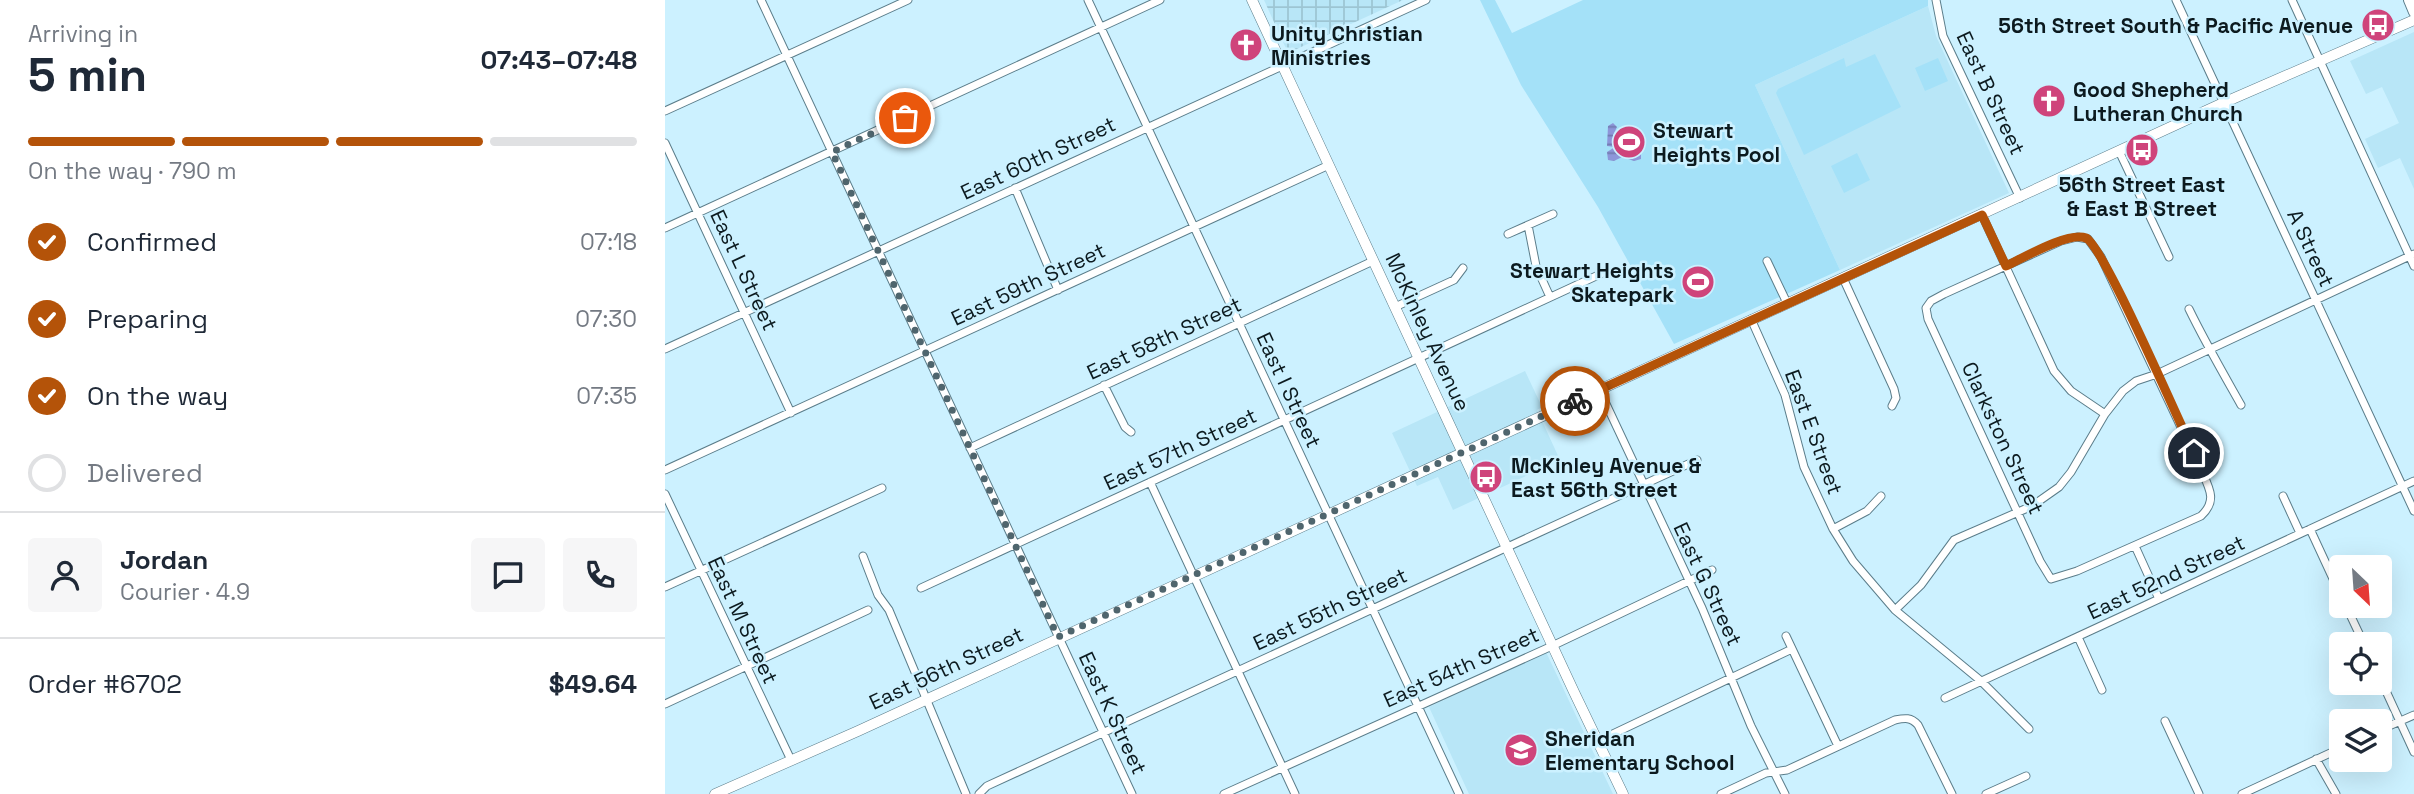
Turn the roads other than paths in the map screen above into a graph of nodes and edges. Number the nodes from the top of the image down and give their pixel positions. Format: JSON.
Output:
{"nodes":[{"id":1,"x":761,"y":0,"type":"edge"},
{"id":2,"x":908,"y":0,"type":"edge"},
{"id":3,"x":1088,"y":0,"type":"edge"},
{"id":4,"x":1160,"y":0,"type":"edge"},
{"id":5,"x":1252,"y":0,"type":"edge"},
{"id":6,"x":1426,"y":0,"type":"edge"},
{"id":7,"x":1937,"y":0,"type":"edge"},
{"id":8,"x":2176,"y":0,"type":"edge"},
{"id":9,"x":2292,"y":0,"type":"edge"},
{"id":10,"x":2409,"y":0,"type":"edge"},
{"id":11,"x":2414,"y":12,"type":"edge"},
{"id":12,"x":2414,"y":20,"type":"edge"},
{"id":13,"x":1101,"y":27,"type":"junction"},
{"id":14,"x":787,"y":56,"type":"junction"},
{"id":15,"x":2320,"y":61,"type":"junction"},
{"id":16,"x":1283,"y":66,"type":"junction"},
{"id":17,"x":2223,"y":103,"type":"junction"},
{"id":18,"x":665,"y":111,"type":"edge"},
{"id":19,"x":1148,"y":127,"type":"junction"},
{"id":20,"x":665,"y":143,"type":"edge"},
{"id":21,"x":2119,"y":151,"type":"junction"},
{"id":22,"x":832,"y":152,"type":"junction"},
{"id":23,"x":1329,"y":165,"type":"junction"},
{"id":24,"x":1015,"y":188,"type":"junction"},
{"id":25,"x":2020,"y":198,"type":"junction"},
{"id":26,"x":698,"y":212,"type":"junction"},
{"id":27,"x":1553,"y":215,"type":"dead end"},
{"id":28,"x":1982,"y":215,"type":"junction"},
{"id":29,"x":1528,"y":225,"type":"junction"},
{"id":30,"x":1194,"y":226,"type":"junction"},
{"id":31,"x":665,"y":228,"type":"edge"},
{"id":32,"x":1508,"y":234,"type":"dead end"},
{"id":33,"x":878,"y":252,"type":"junction"},
{"id":34,"x":2412,"y":255,"type":"edge"},
{"id":35,"x":2169,"y":257,"type":"dead end"},
{"id":36,"x":1373,"y":261,"type":"junction"},
{"id":37,"x":1767,"y":261,"type":"dead end"},
{"id":38,"x":2006,"y":266,"type":"junction"},
{"id":39,"x":2414,"y":266,"type":"edge"},
{"id":40,"x":1463,"y":268,"type":"dead end"},
{"id":41,"x":1607,"y":271,"type":"dead end"},
{"id":42,"x":1843,"y":278,"type":"junction"},
{"id":43,"x":1058,"y":290,"type":"junction"},
{"id":44,"x":1550,"y":297,"type":"junction"},
{"id":45,"x":2315,"y":299,"type":"junction"},
{"id":46,"x":1787,"y":303,"type":"junction"},
{"id":47,"x":1395,"y":307,"type":"junction"},
{"id":48,"x":2189,"y":309,"type":"dead end"},
{"id":49,"x":744,"y":313,"type":"junction"},
{"id":50,"x":1751,"y":319,"type":"junction"},
{"id":51,"x":1239,"y":323,"type":"junction"},
{"id":52,"x":665,"y":349,"type":"edge"},
{"id":53,"x":2208,"y":349,"type":"junction"},
{"id":54,"x":925,"y":351,"type":"junction"},
{"id":55,"x":1419,"y":357,"type":"junction"},
{"id":56,"x":2157,"y":374,"type":"junction"},
{"id":57,"x":1104,"y":386,"type":"junction"},
{"id":58,"x":1599,"y":389,"type":"junction"},
{"id":59,"x":2241,"y":405,"type":"dead end"},
{"id":60,"x":1892,"y":406,"type":"dead end"},
{"id":61,"x":791,"y":413,"type":"junction"},
{"id":62,"x":2105,"y":414,"type":"junction"},
{"id":63,"x":1284,"y":420,"type":"junction"},
{"id":64,"x":1131,"y":432,"type":"dead end"},
{"id":65,"x":970,"y":448,"type":"junction"},
{"id":66,"x":1463,"y":452,"type":"junction"},
{"id":67,"x":1697,"y":460,"type":"dead end"},
{"id":68,"x":665,"y":470,"type":"edge"},
{"id":69,"x":2414,"y":481,"type":"edge"},
{"id":70,"x":1150,"y":482,"type":"junction"},
{"id":71,"x":1643,"y":485,"type":"junction"},
{"id":72,"x":2402,"y":486,"type":"junction"},
{"id":73,"x":882,"y":488,"type":"dead end"},
{"id":74,"x":665,"y":494,"type":"edge"},
{"id":75,"x":1881,"y":496,"type":"dead end"},
{"id":76,"x":2283,"y":496,"type":"dead end"},
{"id":77,"x":2414,"y":511,"type":"edge"},
{"id":78,"x":2018,"y":512,"type":"junction"},
{"id":79,"x":1328,"y":514,"type":"junction"},
{"id":80,"x":1833,"y":529,"type":"junction"},
{"id":81,"x":2310,"y":529,"type":"junction"},
{"id":82,"x":2300,"y":533,"type":"junction"},
{"id":83,"x":1015,"y":545,"type":"junction"},
{"id":84,"x":2135,"y":545,"type":"junction"},
{"id":85,"x":1507,"y":547,"type":"junction"},
{"id":86,"x":863,"y":556,"type":"dead end"},
{"id":87,"x":701,"y":570,"type":"junction"},
{"id":88,"x":1712,"y":570,"type":"dead end"},
{"id":89,"x":2329,"y":570,"type":"edge"},
{"id":90,"x":1194,"y":576,"type":"junction"},
{"id":91,"x":1688,"y":581,"type":"junction"},
{"id":92,"x":665,"y":587,"type":"edge"},
{"id":93,"x":921,"y":589,"type":"dead end"},
{"id":94,"x":2159,"y":599,"type":"junction"},
{"id":95,"x":868,"y":610,"type":"dead end"},
{"id":96,"x":1373,"y":610,"type":"junction"},
{"id":97,"x":1895,"y":610,"type":"junction"},
{"id":98,"x":1786,"y":636,"type":"dead end"},
{"id":99,"x":1058,"y":637,"type":"junction"},
{"id":100,"x":2078,"y":637,"type":"junction"},
{"id":101,"x":1552,"y":646,"type":"junction"},
{"id":102,"x":1792,"y":649,"type":"junction"},
{"id":103,"x":746,"y":666,"type":"junction"},
{"id":104,"x":1237,"y":671,"type":"junction"},
{"id":105,"x":1732,"y":678,"type":"junction"},
{"id":106,"x":1981,"y":681,"type":"junction"},
{"id":107,"x":2102,"y":690,"type":"dead end"},
{"id":108,"x":2388,"y":695,"type":"edge"},
{"id":109,"x":925,"y":698,"type":"junction"},
{"id":110,"x":1945,"y":698,"type":"dead end"},
{"id":111,"x":665,"y":704,"type":"edge"},
{"id":112,"x":1419,"y":706,"type":"junction"},
{"id":113,"x":2414,"y":715,"type":"edge"},
{"id":114,"x":2165,"y":721,"type":"dead end"},
{"id":115,"x":2400,"y":721,"type":"junction"},
{"id":116,"x":2392,"y":725,"type":"edge"},
{"id":117,"x":2029,"y":729,"type":"dead end"},
{"id":118,"x":1103,"y":733,"type":"junction"},
{"id":119,"x":1598,"y":741,"type":"junction"},
{"id":120,"x":1838,"y":747,"type":"junction"},
{"id":121,"x":2414,"y":752,"type":"edge"},
{"id":122,"x":2329,"y":753,"type":"edge"},
{"id":123,"x":2316,"y":759,"type":"junction"},
{"id":124,"x":791,"y":761,"type":"junction"},
{"id":125,"x":1283,"y":767,"type":"junction"},
{"id":126,"x":1774,"y":772,"type":"junction"},
{"id":127,"x":2026,"y":776,"type":"dead end"},
{"id":128,"x":715,"y":794,"type":"edge"},
{"id":129,"x":966,"y":794,"type":"edge"},
{"id":130,"x":978,"y":794,"type":"edge"},
{"id":131,"x":1132,"y":794,"type":"edge"},
{"id":132,"x":1224,"y":794,"type":"edge"},
{"id":133,"x":1295,"y":794,"type":"edge"},
{"id":134,"x":1459,"y":794,"type":"edge"},
{"id":135,"x":1623,"y":794,"type":"edge"},
{"id":136,"x":1721,"y":794,"type":"edge"},
{"id":137,"x":1785,"y":794,"type":"edge"},
{"id":138,"x":1952,"y":794,"type":"edge"},
{"id":139,"x":1986,"y":794,"type":"edge"},
{"id":140,"x":2199,"y":794,"type":"edge"},
{"id":141,"x":2242,"y":794,"type":"edge"},
{"id":142,"x":2336,"y":794,"type":"edge"}],
"edges":[{"from":1,"to":14,"type":"street","name":"East K Street"},
{"from":2,"to":14,"type":"street"},
{"from":3,"to":13,"type":"street","name":"East I Street"},
{"from":4,"to":13,"type":"street"},
{"from":5,"to":16,"type":"street","name":"McKinley Avenue"},
{"from":6,"to":16,"type":"street","name":"East 60th Street"},
{"from":7,"to":25,"type":"street","name":"East B Street"},
{"from":8,"to":17,"type":"street","name":"A Street"},
{"from":9,"to":15,"type":"street"},
{"from":10,"to":11,"type":"main road"},
{"from":12,"to":15,"type":"street","name":"East 56th Street"},
{"from":13,"to":19,"type":"street","name":"East I Street"},
{"from":13,"to":22,"type":"street"},
{"from":14,"to":18,"type":"street"},
{"from":14,"to":22,"type":"street","name":"East K Street"},
{"from":15,"to":17,"type":"street","name":"East 56th Street"},
{"from":15,"to":34,"type":"street"},
{"from":16,"to":19,"type":"street","name":"East 60th Street"},
{"from":16,"to":23,"type":"street","name":"McKinley Avenue"},
{"from":17,"to":21,"type":"street","name":"East 56th Street"},
{"from":17,"to":45,"type":"street","name":"A Street"},
{"from":19,"to":24,"type":"street","name":"East 60th Street"},
{"from":19,"to":30,"type":"street","name":"East I Street"},
{"from":20,"to":26,"type":"street","name":"East L Street"},
{"from":21,"to":25,"type":"street","name":"East 56th Street"},
{"from":21,"to":35,"type":"street"},
{"from":22,"to":26,"type":"street"},
{"from":22,"to":33,"type":"street","name":"East K Street"},
{"from":23,"to":30,"type":"street","name":"East 59th Street"},
{"from":23,"to":36,"type":"street","name":"McKinley Avenue"},
{"from":24,"to":33,"type":"street","name":"East 60th Street"},
{"from":24,"to":43,"type":"street"},
{"from":25,"to":28,"type":"street","name":"East 56th Street"},
{"from":26,"to":31,"type":"street"},
{"from":26,"to":49,"type":"street","name":"East L Street"},
{"from":27,"to":29,"type":"street"},
{"from":28,"to":38,"type":"street"},
{"from":28,"to":42,"type":"street","name":"East 56th Street"},
{"from":29,"to":32,"type":"street"},
{"from":29,"to":44,"type":"street"},
{"from":30,"to":43,"type":"street","name":"East 59th Street"},
{"from":30,"to":51,"type":"street","name":"East I Street"},
{"from":33,"to":49,"type":"street","name":"East 60th Street"},
{"from":33,"to":54,"type":"street","name":"East K Street"},
{"from":34,"to":39,"type":"street"},
{"from":34,"to":45,"type":"street"},
{"from":36,"to":47,"type":"street","name":"McKinley Avenue"},
{"from":36,"to":51,"type":"street","name":"East 58th Street"},
{"from":37,"to":46,"type":"street"},
{"from":38,"to":56,"type":"street"},
{"from":38,"to":62,"type":"street"},
{"from":38,"to":78,"type":"street","name":"Clarkston Street"},
{"from":40,"to":47,"type":"street"},
{"from":41,"to":44,"type":"street","name":"East 57th Street"},
{"from":42,"to":46,"type":"street","name":"East 56th Street"},
{"from":42,"to":60,"type":"street"},
{"from":43,"to":54,"type":"street","name":"East 59th Street"},
{"from":44,"to":55,"type":"street","name":"East 57th Street"},
{"from":45,"to":53,"type":"street"},
{"from":45,"to":72,"type":"street","name":"A Street"},
{"from":46,"to":50,"type":"street","name":"East 56th Street"},
{"from":47,"to":55,"type":"street","name":"McKinley Avenue"},
{"from":48,"to":53,"type":"street"},
{"from":49,"to":52,"type":"street","name":"East 60th Street"},
{"from":49,"to":61,"type":"street","name":"East L Street"},
{"from":50,"to":58,"type":"street","name":"East 56th Street"},
{"from":50,"to":80,"type":"street","name":"East E Street"},
{"from":51,"to":57,"type":"street","name":"East 58th Street"},
{"from":51,"to":63,"type":"street","name":"East I Street"},
{"from":53,"to":56,"type":"street"},
{"from":53,"to":59,"type":"street"},
{"from":54,"to":61,"type":"street","name":"East 59th Street"},
{"from":54,"to":65,"type":"street","name":"East K Street"},
{"from":55,"to":63,"type":"street","name":"East 57th Street"},
{"from":55,"to":66,"type":"street","name":"McKinley Avenue"},
{"from":56,"to":62,"type":"street"},
{"from":56,"to":84,"type":"street"},
{"from":57,"to":64,"type":"street"},
{"from":57,"to":65,"type":"street","name":"East 58th Street"},
{"from":58,"to":66,"type":"street","name":"East 56th Street"},
{"from":58,"to":71,"type":"street","name":"East G Street"},
{"from":61,"to":68,"type":"street","name":"East 59th Street"},
{"from":62,"to":78,"type":"street"},
{"from":63,"to":70,"type":"street","name":"East 57th Street"},
{"from":63,"to":79,"type":"street","name":"East I Street"},
{"from":65,"to":83,"type":"street","name":"East K Street"},
{"from":66,"to":79,"type":"street","name":"East 56th Street"},
{"from":66,"to":85,"type":"street","name":"McKinley Avenue"},
{"from":67,"to":71,"type":"street","name":"East 55th Street"},
{"from":69,"to":72,"type":"street","name":"East 52nd Street"},
{"from":70,"to":83,"type":"street","name":"East 57th Street"},
{"from":70,"to":90,"type":"street"},
{"from":71,"to":85,"type":"street","name":"East 55th Street"},
{"from":71,"to":91,"type":"street","name":"East G Street"},
{"from":72,"to":77,"type":"street","name":"A Street"},
{"from":72,"to":81,"type":"street","name":"East 52nd Street"},
{"from":73,"to":87,"type":"street"},
{"from":74,"to":87,"type":"street","name":"East M Street"},
{"from":75,"to":80,"type":"street"},
{"from":76,"to":82,"type":"street"},
{"from":78,"to":84,"type":"street","name":"Clarkston Street"},
{"from":78,"to":97,"type":"street"},
{"from":79,"to":90,"type":"street","name":"East 56th Street"},
{"from":79,"to":96,"type":"street","name":"East I Street"},
{"from":80,"to":97,"type":"street","name":"East E Street"},
{"from":81,"to":82,"type":"street","name":"East 52nd Street"},
{"from":81,"to":89,"type":"street"},
{"from":82,"to":94,"type":"street","name":"East 52nd Street"},
{"from":83,"to":93,"type":"street","name":"East 57th Street"},
{"from":83,"to":99,"type":"street","name":"East K Street"},
{"from":84,"to":94,"type":"street"},
{"from":85,"to":96,"type":"street","name":"East 55th Street"},
{"from":85,"to":101,"type":"street","name":"McKinley Avenue"},
{"from":86,"to":109,"type":"street"},
{"from":87,"to":92,"type":"street"},
{"from":87,"to":103,"type":"street","name":"East M Street"},
{"from":88,"to":91,"type":"street","name":"East 54th Street"},
{"from":90,"to":99,"type":"street","name":"East 56th Street"},
{"from":90,"to":104,"type":"street"},
{"from":91,"to":101,"type":"street","name":"East 54th Street"},
{"from":91,"to":105,"type":"street","name":"East G Street"},
{"from":94,"to":100,"type":"street","name":"East 52nd Street"},
{"from":95,"to":103,"type":"street"},
{"from":96,"to":104,"type":"street","name":"East 55th Street"},
{"from":96,"to":112,"type":"street","name":"East I Street"},
{"from":97,"to":106,"type":"street","name":"East E Street"},
{"from":98,"to":102,"type":"street"},
{"from":99,"to":109,"type":"street","name":"East 56th Street"},
{"from":99,"to":118,"type":"street","name":"East K Street"},
{"from":100,"to":106,"type":"street","name":"East 52nd Street"},
{"from":100,"to":107,"type":"street"},
{"from":101,"to":112,"type":"street","name":"East 54th Street"},
{"from":101,"to":119,"type":"street","name":"McKinley Avenue"},
{"from":102,"to":105,"type":"street"},
{"from":102,"to":120,"type":"street"},
{"from":103,"to":111,"type":"street"},
{"from":103,"to":124,"type":"street","name":"East M Street"},
{"from":104,"to":118,"type":"street","name":"East 55th Street"},
{"from":104,"to":125,"type":"street"},
{"from":105,"to":119,"type":"street"},
{"from":105,"to":126,"type":"street","name":"East G Street"},
{"from":106,"to":110,"type":"street","name":"East 52nd Street"},
{"from":106,"to":117,"type":"street","name":"East E Street"},
{"from":108,"to":115,"type":"street"},
{"from":109,"to":124,"type":"street","name":"East 56th Street"},
{"from":109,"to":129,"type":"street"},
{"from":112,"to":125,"type":"street","name":"East 54th Street"},
{"from":112,"to":134,"type":"street","name":"East I Street"},
{"from":113,"to":115,"type":"street"},
{"from":114,"to":140,"type":"street"},
{"from":115,"to":116,"type":"street"},
{"from":115,"to":121,"type":"street"},
{"from":118,"to":130,"type":"street","name":"East 55th Street"},
{"from":118,"to":131,"type":"street","name":"East K Street"},
{"from":119,"to":135,"type":"street","name":"McKinley Avenue"},
{"from":120,"to":126,"type":"street"},
{"from":120,"to":138,"type":"street"},
{"from":122,"to":123,"type":"street"},
{"from":123,"to":141,"type":"street"},
{"from":123,"to":142,"type":"street"},
{"from":124,"to":128,"type":"street","name":"East 56th Street"},
{"from":125,"to":132,"type":"street","name":"East 54th Street"},
{"from":125,"to":133,"type":"street"},
{"from":126,"to":136,"type":"street"},
{"from":126,"to":137,"type":"street","name":"East G Street"},
{"from":127,"to":139,"type":"street"}]}
